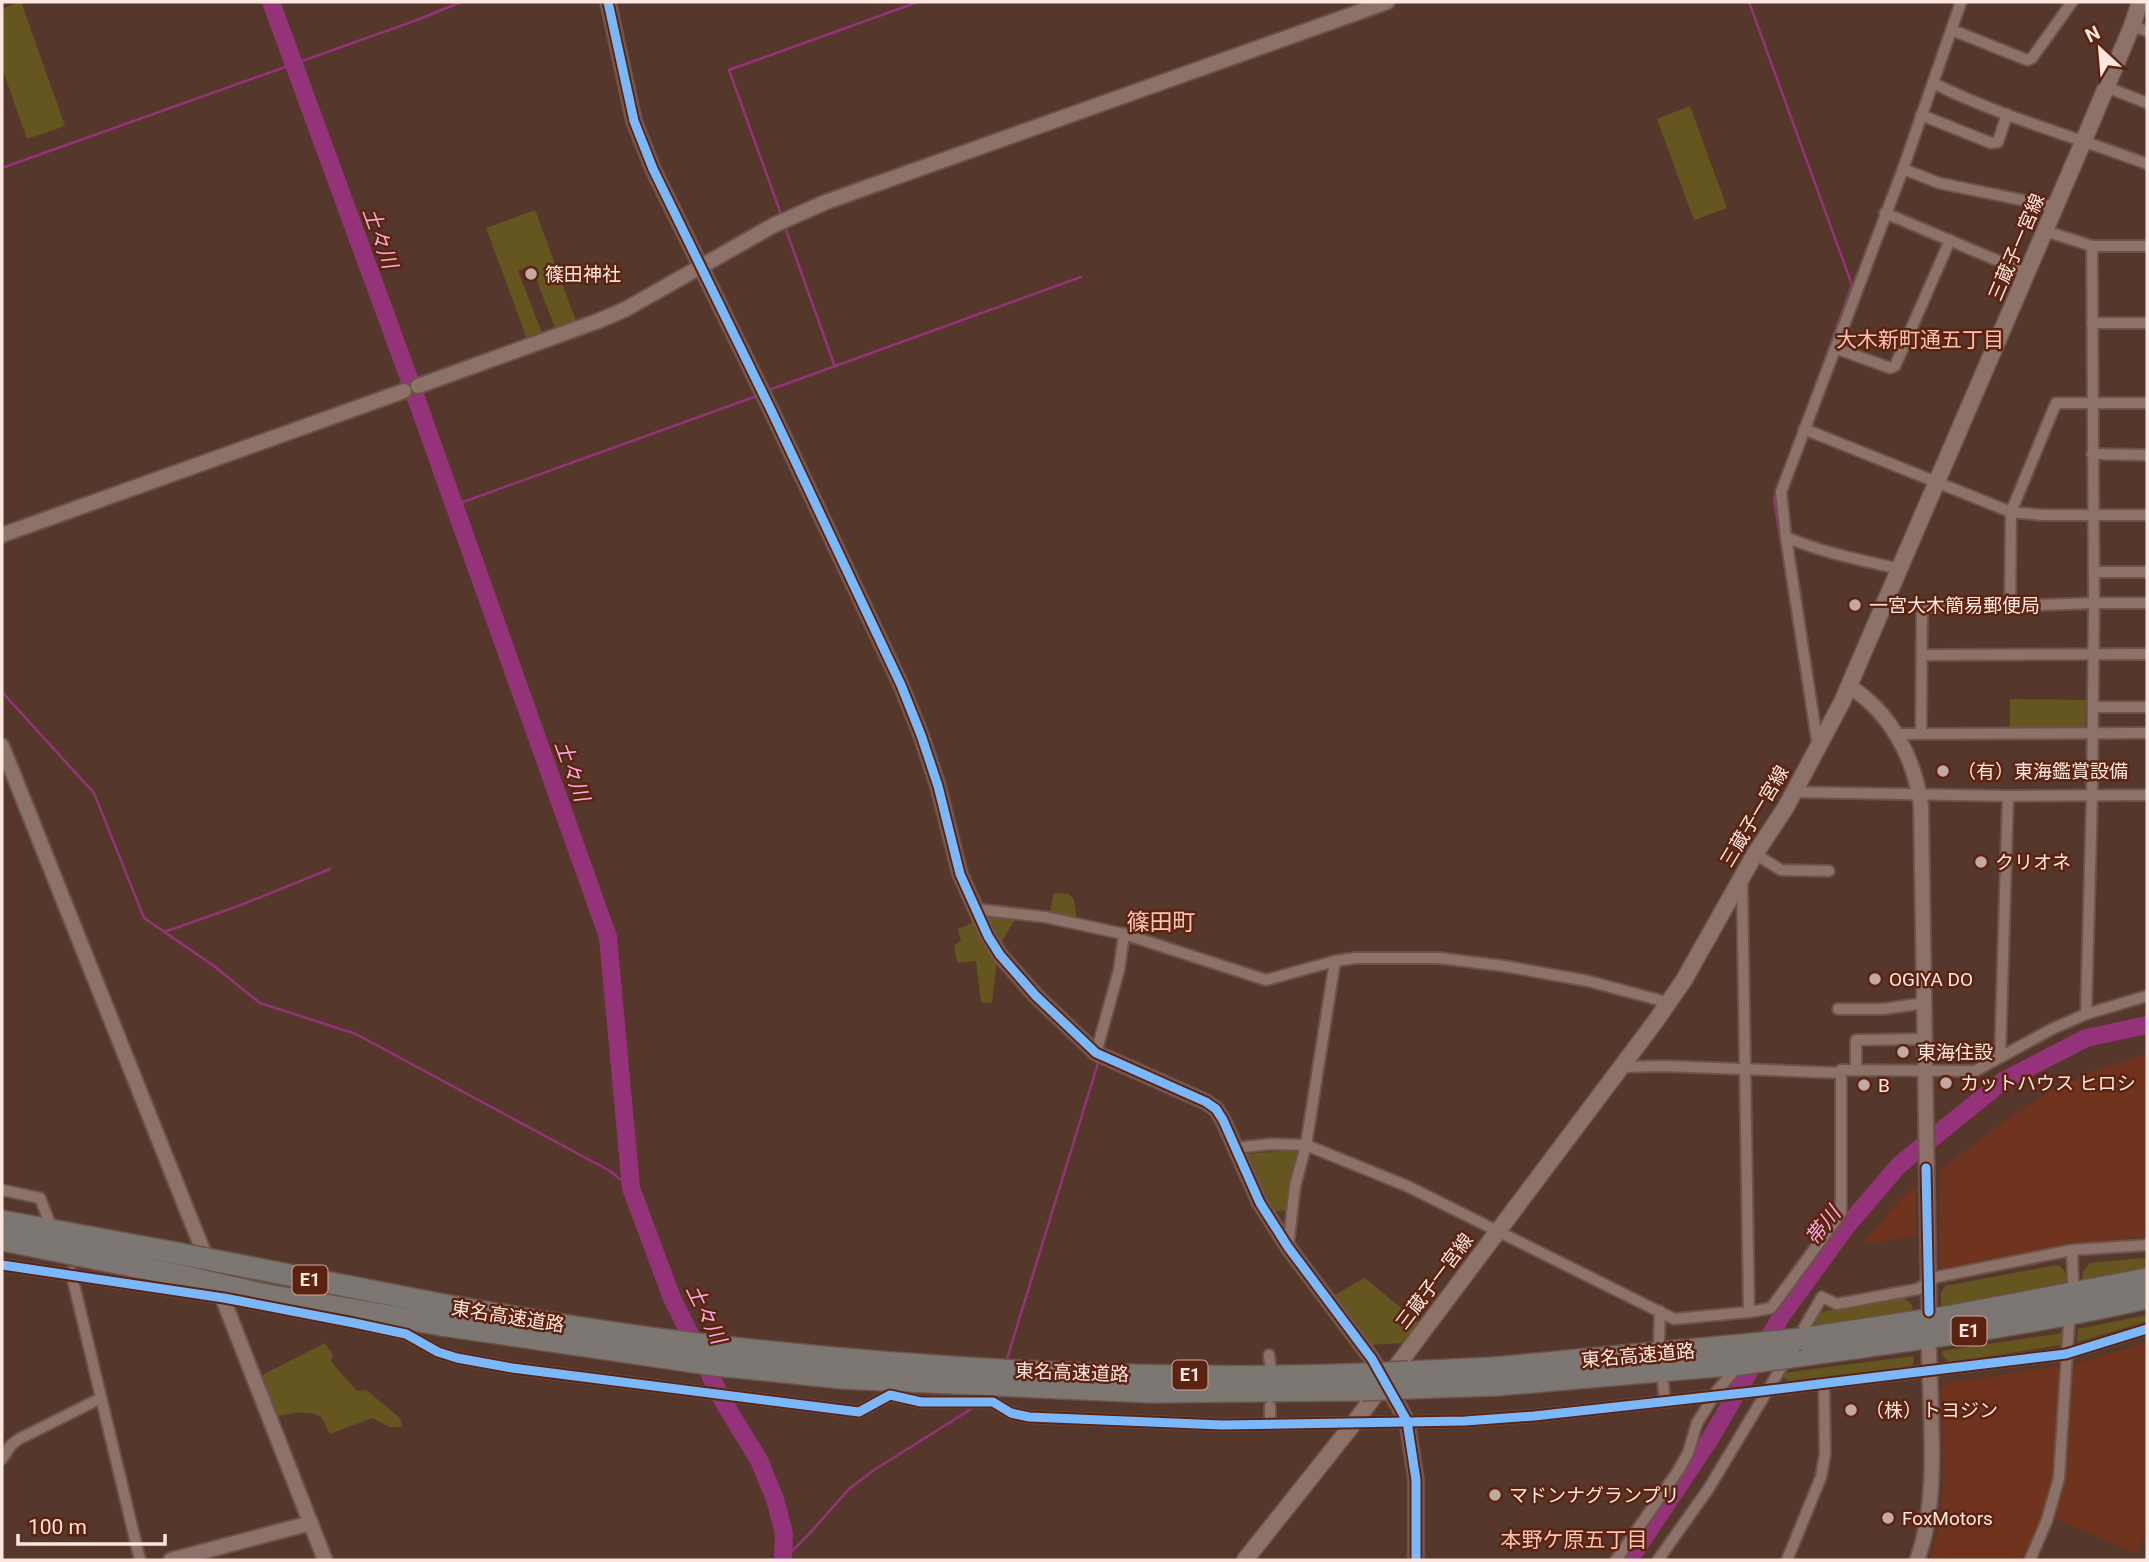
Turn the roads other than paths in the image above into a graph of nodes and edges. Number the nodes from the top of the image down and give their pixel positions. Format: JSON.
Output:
{"nodes":[{"id":1,"x":608,"y":2,"type":"edge"},
{"id":2,"x":1387,"y":2,"type":"edge"},
{"id":3,"x":1961,"y":2,"type":"edge"},
{"id":4,"x":2072,"y":2,"type":"edge"},
{"id":5,"x":2140,"y":2,"type":"edge"},
{"id":6,"x":2139,"y":28,"type":"edge"},
{"id":7,"x":1952,"y":30,"type":"junction"},
{"id":8,"x":1933,"y":83,"type":"junction"},
{"id":9,"x":2106,"y":87,"type":"junction"},
{"id":10,"x":2147,"y":103,"type":"edge"},
{"id":11,"x":2007,"y":114,"type":"junction"},
{"id":12,"x":1921,"y":115,"type":"junction"},
{"id":13,"x":2084,"y":140,"type":"junction"},
{"id":14,"x":2147,"y":164,"type":"edge"},
{"id":15,"x":1903,"y":169,"type":"junction"},
{"id":16,"x":2056,"y":207,"type":"junction"},
{"id":17,"x":1885,"y":213,"type":"junction"},
{"id":18,"x":2045,"y":231,"type":"junction"},
{"id":19,"x":1950,"y":240,"type":"junction"},
{"id":20,"x":2092,"y":246,"type":"junction"},
{"id":21,"x":2147,"y":246,"type":"edge"},
{"id":22,"x":701,"y":267,"type":"junction"},
{"id":23,"x":2027,"y":273,"type":"junction"},
{"id":24,"x":2092,"y":323,"type":"junction"},
{"id":25,"x":2147,"y":323,"type":"edge"},
{"id":26,"x":1835,"y":348,"type":"junction"},
{"id":27,"x":418,"y":386,"type":"joint"},
{"id":28,"x":404,"y":391,"type":"joint"},
{"id":29,"x":2092,"y":403,"type":"junction"},
{"id":30,"x":2147,"y":403,"type":"edge"},
{"id":31,"x":1804,"y":429,"type":"junction"},
{"id":32,"x":2092,"y":454,"type":"junction"},
{"id":33,"x":2147,"y":455,"type":"edge"},
{"id":34,"x":1937,"y":483,"type":"junction"},
{"id":35,"x":2011,"y":512,"type":"junction"},
{"id":36,"x":2094,"y":515,"type":"junction"},
{"id":37,"x":2147,"y":515,"type":"edge"},
{"id":38,"x":2,"y":535,"type":"edge"},
{"id":39,"x":1786,"y":537,"type":"junction"},
{"id":40,"x":1900,"y":569,"type":"junction"},
{"id":41,"x":2094,"y":572,"type":"junction"},
{"id":42,"x":2147,"y":572,"type":"edge"},
{"id":43,"x":2094,"y":603,"type":"junction"},
{"id":44,"x":2147,"y":603,"type":"edge"},
{"id":45,"x":2010,"y":606,"type":"junction"},
{"id":46,"x":2147,"y":654,"type":"edge"},
{"id":47,"x":1922,"y":655,"type":"junction"},
{"id":48,"x":2093,"y":655,"type":"junction"},
{"id":49,"x":1849,"y":686,"type":"junction"},
{"id":50,"x":2147,"y":706,"type":"edge"},
{"id":51,"x":2094,"y":707,"type":"junction"},
{"id":52,"x":1921,"y":733,"type":"junction"},
{"id":53,"x":2147,"y":733,"type":"edge"},
{"id":54,"x":1898,"y":734,"type":"junction"},
{"id":55,"x":2092,"y":734,"type":"junction"},
{"id":56,"x":2,"y":746,"type":"edge"},
{"id":57,"x":1818,"y":747,"type":"junction"},
{"id":58,"x":1794,"y":792,"type":"junction"},
{"id":59,"x":1919,"y":795,"type":"junction"},
{"id":60,"x":2147,"y":795,"type":"edge"},
{"id":61,"x":2008,"y":796,"type":"junction"},
{"id":62,"x":2092,"y":796,"type":"junction"},
{"id":63,"x":1755,"y":854,"type":"junction"},
{"id":64,"x":1829,"y":871,"type":"dead end"},
{"id":65,"x":1742,"y":877,"type":"junction"},
{"id":66,"x":975,"y":909,"type":"junction"},
{"id":67,"x":1124,"y":934,"type":"junction"},
{"id":68,"x":1335,"y":961,"type":"junction"},
{"id":69,"x":2147,"y":996,"type":"edge"},
{"id":70,"x":1925,"y":1003,"type":"junction"},
{"id":71,"x":1667,"y":1005,"type":"junction"},
{"id":72,"x":1838,"y":1009,"type":"dead end"},
{"id":73,"x":2087,"y":1014,"type":"junction"},
{"id":74,"x":1925,"y":1039,"type":"junction"},
{"id":75,"x":1096,"y":1053,"type":"junction"},
{"id":76,"x":2000,"y":1057,"type":"junction"},
{"id":77,"x":1621,"y":1067,"type":"junction"},
{"id":78,"x":1746,"y":1069,"type":"junction"},
{"id":79,"x":1856,"y":1070,"type":"junction"},
{"id":80,"x":1925,"y":1070,"type":"junction"},
{"id":81,"x":1841,"y":1073,"type":"junction"},
{"id":82,"x":1306,"y":1145,"type":"junction"},
{"id":83,"x":1235,"y":1148,"type":"junction"},
{"id":84,"x":2,"y":1190,"type":"edge"},
{"id":85,"x":2,"y":1221,"type":"edge"},
{"id":86,"x":49,"y":1222,"type":"dead end"},
{"id":87,"x":1499,"y":1231,"type":"junction"},
{"id":88,"x":2,"y":1240,"type":"edge"},
{"id":89,"x":2147,"y":1245,"type":"edge"},
{"id":90,"x":1288,"y":1247,"type":"junction"},
{"id":91,"x":2072,"y":1250,"type":"junction"},
{"id":92,"x":175,"y":1263,"type":"junction"},
{"id":93,"x":2,"y":1265,"type":"edge"},
{"id":94,"x":71,"y":1273,"type":"junction"},
{"id":95,"x":2147,"y":1279,"type":"edge"},
{"id":96,"x":2073,"y":1280,"type":"dead end"},
{"id":97,"x":1928,"y":1283,"type":"junction"},
{"id":98,"x":224,"y":1298,"type":"junction"},
{"id":99,"x":2147,"y":1298,"type":"edge"},
{"id":100,"x":1660,"y":1311,"type":"junction"},
{"id":101,"x":1749,"y":1312,"type":"junction"},
{"id":102,"x":1928,"y":1312,"type":"dead end"},
{"id":103,"x":2069,"y":1323,"type":"dead end"},
{"id":104,"x":2147,"y":1329,"type":"edge"},
{"id":105,"x":1659,"y":1341,"type":"dead end"},
{"id":106,"x":1796,"y":1348,"type":"junction"},
{"id":107,"x":1929,"y":1350,"type":"dead end"},
{"id":108,"x":1741,"y":1354,"type":"junction"},
{"id":109,"x":2066,"y":1354,"type":"junction"},
{"id":110,"x":1930,"y":1371,"type":"junction"},
{"id":111,"x":1371,"y":1382,"type":"junction"},
{"id":112,"x":1663,"y":1384,"type":"dead end"},
{"id":113,"x":1824,"y":1384,"type":"junction"},
{"id":114,"x":1765,"y":1391,"type":"junction"},
{"id":115,"x":1717,"y":1396,"type":"junction"},
{"id":116,"x":101,"y":1398,"type":"junction"},
{"id":117,"x":1665,"y":1401,"type":"junction"},
{"id":118,"x":1270,"y":1406,"type":"dead end"},
{"id":119,"x":1407,"y":1421,"type":"junction"},
{"id":120,"x":1354,"y":1423,"type":"junction"},
{"id":121,"x":1270,"y":1424,"type":"junction"},
{"id":122,"x":2,"y":1458,"type":"edge"},
{"id":123,"x":311,"y":1523,"type":"junction"},
{"id":124,"x":140,"y":1560,"type":"edge"},
{"id":125,"x":171,"y":1560,"type":"edge"},
{"id":126,"x":325,"y":1560,"type":"edge"},
{"id":127,"x":1245,"y":1560,"type":"edge"},
{"id":128,"x":1416,"y":1560,"type":"edge"},
{"id":129,"x":1616,"y":1560,"type":"edge"},
{"id":130,"x":1658,"y":1560,"type":"edge"},
{"id":131,"x":1787,"y":1560,"type":"edge"},
{"id":132,"x":1917,"y":1560,"type":"edge"},
{"id":133,"x":2030,"y":1560,"type":"edge"}],
"edges":[{"from":1,"to":22,"type":"street"},
{"from":2,"to":22,"type":"street"},
{"from":3,"to":7,"type":"street"},
{"from":4,"to":7,"type":"street"},
{"from":5,"to":6,"type":"main road","name":"三蔵子一宮線"},
{"from":6,"to":9,"type":"main road","name":"三蔵子一宮線"},
{"from":7,"to":8,"type":"street"},
{"from":8,"to":11,"type":"street"},
{"from":8,"to":12,"type":"street"},
{"from":9,"to":10,"type":"street"},
{"from":9,"to":13,"type":"main road","name":"三蔵子一宮線"},
{"from":11,"to":12,"type":"street"},
{"from":11,"to":13,"type":"street"},
{"from":12,"to":15,"type":"street"},
{"from":13,"to":14,"type":"street"},
{"from":13,"to":16,"type":"main road","name":"三蔵子一宮線"},
{"from":15,"to":16,"type":"street"},
{"from":15,"to":17,"type":"street"},
{"from":16,"to":18,"type":"main road","name":"三蔵子一宮線"},
{"from":17,"to":19,"type":"street"},
{"from":17,"to":26,"type":"street"},
{"from":18,"to":20,"type":"street"},
{"from":18,"to":23,"type":"main road","name":"三蔵子一宮線"},
{"from":19,"to":23,"type":"street"},
{"from":19,"to":26,"type":"street"},
{"from":20,"to":21,"type":"street"},
{"from":20,"to":24,"type":"street"},
{"from":22,"to":27,"type":"street"},
{"from":22,"to":66,"type":"street"},
{"from":23,"to":34,"type":"main road","name":"三蔵子一宮線"},
{"from":24,"to":25,"type":"street"},
{"from":24,"to":29,"type":"street"},
{"from":26,"to":31,"type":"street"},
{"from":27,"to":28,"type":"street"},
{"from":28,"to":38,"type":"street"},
{"from":29,"to":30,"type":"street"},
{"from":29,"to":32,"type":"street"},
{"from":29,"to":35,"type":"street"},
{"from":31,"to":34,"type":"street"},
{"from":31,"to":39,"type":"street"},
{"from":32,"to":33,"type":"street"},
{"from":32,"to":36,"type":"street"},
{"from":34,"to":35,"type":"street"},
{"from":34,"to":40,"type":"main road","name":"三蔵子一宮線"},
{"from":35,"to":36,"type":"street"},
{"from":35,"to":45,"type":"street"},
{"from":36,"to":37,"type":"street"},
{"from":36,"to":41,"type":"street"},
{"from":39,"to":40,"type":"street"},
{"from":39,"to":57,"type":"street"},
{"from":40,"to":49,"type":"main road","name":"三蔵子一宮線"},
{"from":41,"to":42,"type":"street"},
{"from":41,"to":43,"type":"street"},
{"from":43,"to":44,"type":"street"},
{"from":43,"to":45,"type":"street"},
{"from":43,"to":48,"type":"street"},
{"from":45,"to":47,"type":"street"},
{"from":46,"to":48,"type":"street"},
{"from":47,"to":48,"type":"street"},
{"from":47,"to":52,"type":"street"},
{"from":48,"to":51,"type":"street"},
{"from":49,"to":54,"type":"street"},
{"from":49,"to":57,"type":"main road","name":"三蔵子一宮線"},
{"from":50,"to":51,"type":"street"},
{"from":51,"to":55,"type":"street"},
{"from":52,"to":54,"type":"street"},
{"from":52,"to":55,"type":"street"},
{"from":53,"to":55,"type":"street"},
{"from":54,"to":59,"type":"street"},
{"from":55,"to":62,"type":"street"},
{"from":56,"to":98,"type":"street"},
{"from":57,"to":58,"type":"main road","name":"三蔵子一宮線"},
{"from":58,"to":59,"type":"street"},
{"from":58,"to":63,"type":"main road","name":"三蔵子一宮線"},
{"from":59,"to":61,"type":"street"},
{"from":59,"to":70,"type":"street"},
{"from":60,"to":62,"type":"street"},
{"from":61,"to":62,"type":"street"},
{"from":61,"to":76,"type":"street"},
{"from":62,"to":73,"type":"street"},
{"from":63,"to":64,"type":"street"},
{"from":63,"to":65,"type":"main road","name":"三蔵子一宮線"},
{"from":65,"to":71,"type":"main road","name":"三蔵子一宮線"},
{"from":65,"to":78,"type":"street"},
{"from":66,"to":67,"type":"street"},
{"from":66,"to":75,"type":"street"},
{"from":67,"to":68,"type":"street"},
{"from":67,"to":75,"type":"street"},
{"from":68,"to":71,"type":"street"},
{"from":68,"to":82,"type":"street"},
{"from":69,"to":73,"type":"street"},
{"from":70,"to":72,"type":"street"},
{"from":70,"to":74,"type":"street"},
{"from":71,"to":77,"type":"main road","name":"三蔵子一宮線"},
{"from":73,"to":76,"type":"street"},
{"from":74,"to":79,"type":"street"},
{"from":74,"to":80,"type":"street"},
{"from":75,"to":83,"type":"street"},
{"from":76,"to":80,"type":"street"},
{"from":77,"to":78,"type":"street"},
{"from":77,"to":87,"type":"main road","name":"三蔵子一宮線"},
{"from":78,"to":81,"type":"street"},
{"from":78,"to":101,"type":"street"},
{"from":79,"to":80,"type":"street"},
{"from":79,"to":81,"type":"street"},
{"from":80,"to":97,"type":"street"},
{"from":81,"to":101,"type":"street"},
{"from":82,"to":83,"type":"street"},
{"from":82,"to":87,"type":"street"},
{"from":82,"to":90,"type":"street"},
{"from":83,"to":90,"type":"street"},
{"from":84,"to":86,"type":"street"},
{"from":85,"to":92,"type":"highway","name":"東名高速道路","number":"E1"},
{"from":87,"to":100,"type":"street"},
{"from":87,"to":111,"type":"main road","name":"三蔵子一宮線"},
{"from":88,"to":92,"type":"highway","name":"東名高速道路","number":"E1"},
{"from":89,"to":91,"type":"street"},
{"from":90,"to":111,"type":"street"},
{"from":91,"to":96,"type":"street"},
{"from":91,"to":97,"type":"street"},
{"from":92,"to":111,"type":"highway","name":"東名高速道路","number":"E1","bridge":true},
{"from":93,"to":94,"type":"street"},
{"from":94,"to":98,"type":"street"},
{"from":94,"to":116,"type":"street"},
{"from":95,"to":106,"type":"highway","name":"東名高速道路","number":"E1"},
{"from":97,"to":102,"type":"street"},
{"from":97,"to":114,"type":"street"},
{"from":98,"to":121,"type":"street"},
{"from":98,"to":123,"type":"street"},
{"from":99,"to":106,"type":"highway","name":"東名高速道路","number":"E1"},
{"from":100,"to":101,"type":"street"},
{"from":100,"to":105,"type":"street"},
{"from":103,"to":109,"type":"street"},
{"from":104,"to":109,"type":"street"},
{"from":106,"to":108,"type":"highway","name":"東名高速道路","bridge":true},
{"from":107,"to":110,"type":"street"},
{"from":108,"to":111,"type":"highway","name":"東名高速道路","number":"E1","bridge":true},
{"from":108,"to":115,"type":"street"},
{"from":109,"to":110,"type":"street"},
{"from":109,"to":133,"type":"street"},
{"from":110,"to":113,"type":"street"},
{"from":110,"to":132,"type":"street"},
{"from":111,"to":119,"type":"street"},
{"from":111,"to":120,"type":"main road","name":"三蔵子一宮線"},
{"from":112,"to":117,"type":"street"},
{"from":113,"to":114,"type":"street"},
{"from":113,"to":131,"type":"street"},
{"from":114,"to":115,"type":"street"},
{"from":114,"to":130,"type":"street"},
{"from":115,"to":117,"type":"street"},
{"from":115,"to":129,"type":"street"},
{"from":116,"to":122,"type":"street"},
{"from":116,"to":124,"type":"street"},
{"from":117,"to":119,"type":"street"},
{"from":118,"to":121,"type":"street"},
{"from":119,"to":120,"type":"street"},
{"from":119,"to":128,"type":"street"},
{"from":120,"to":121,"type":"street"},
{"from":120,"to":127,"type":"main road","name":"三蔵子一宮線"},
{"from":123,"to":125,"type":"street"},
{"from":123,"to":126,"type":"street"}]}
